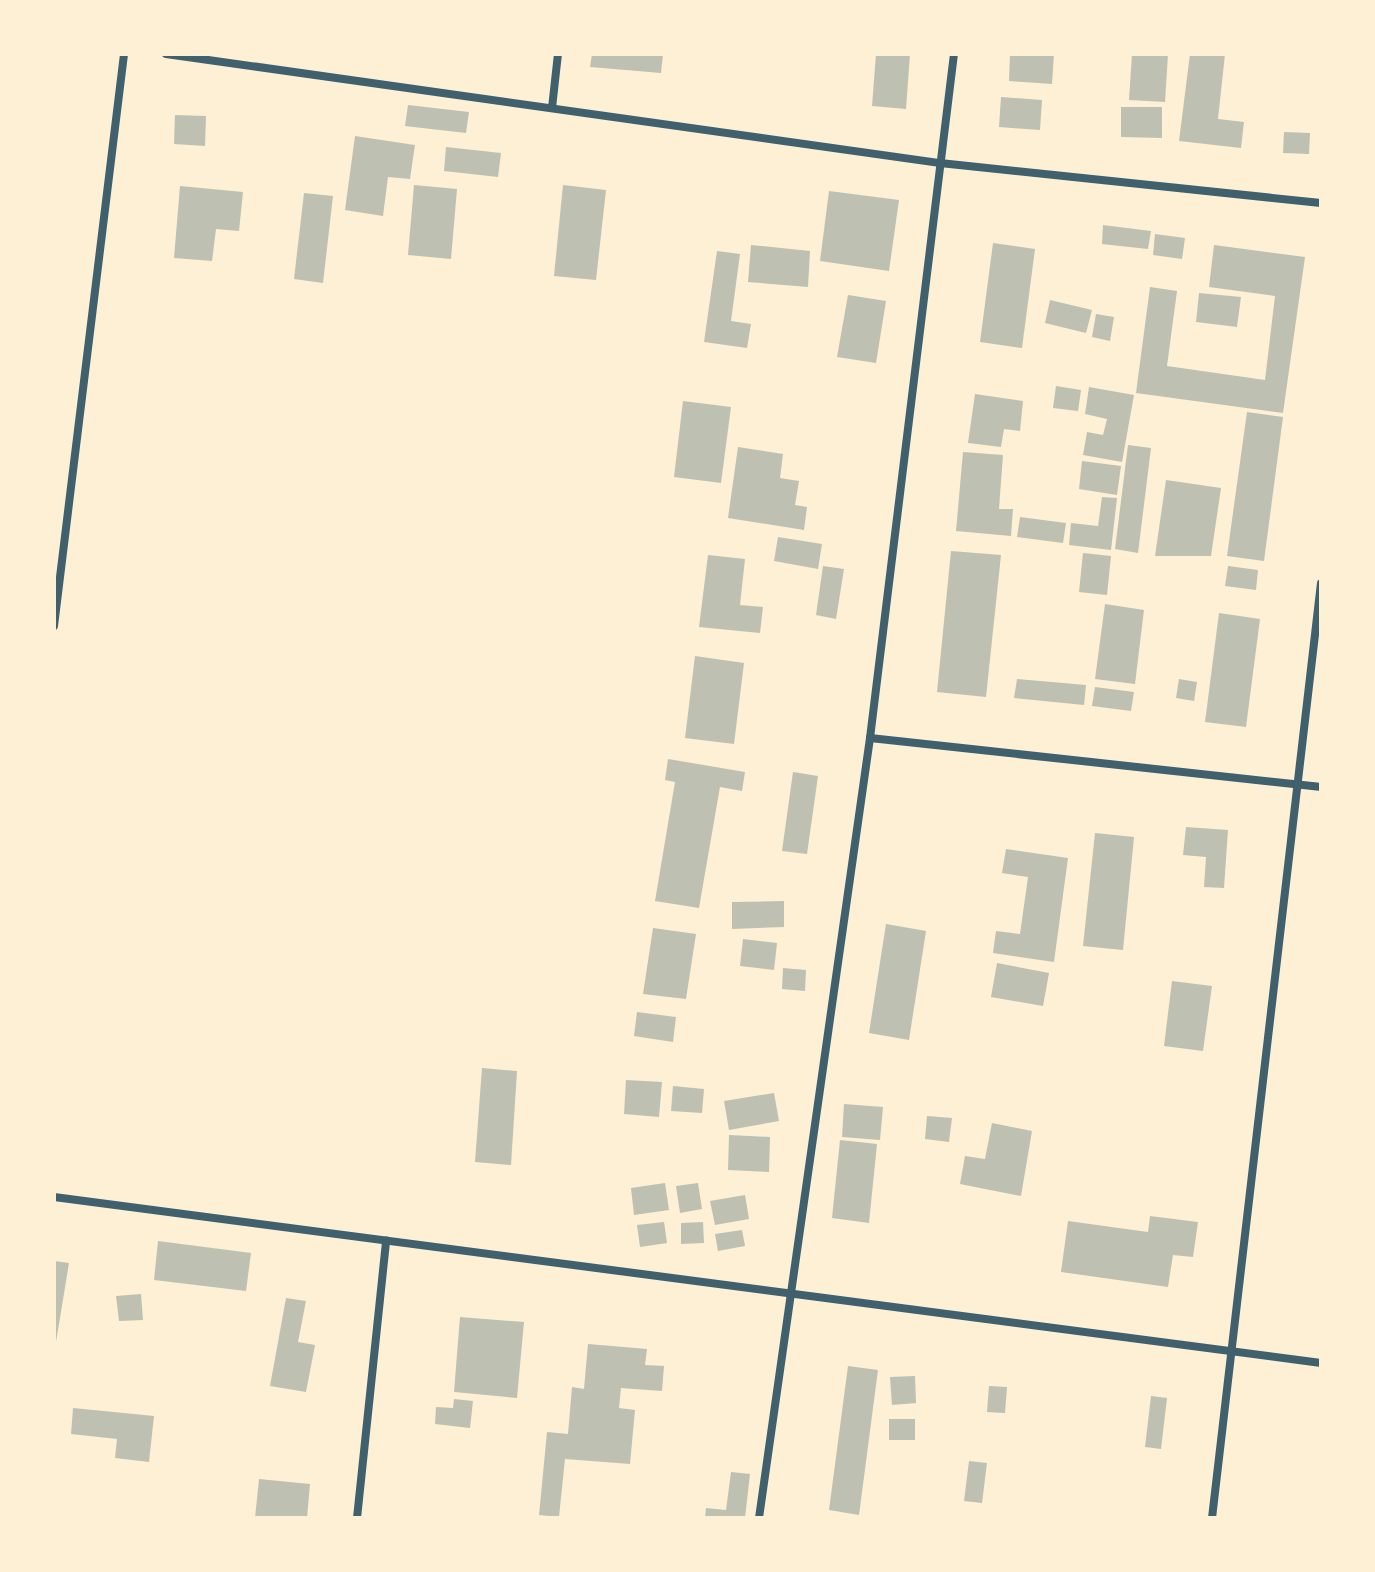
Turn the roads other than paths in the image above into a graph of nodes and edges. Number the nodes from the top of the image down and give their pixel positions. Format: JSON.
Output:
{"nodes":[{"id":1,"x":124,"y":54,"type":"edge"},
{"id":2,"x":166,"y":54,"type":"edge"},
{"id":3,"x":558,"y":54,"type":"edge"},
{"id":4,"x":954,"y":54,"type":"edge"},
{"id":5,"x":552,"y":108,"type":"junction"},
{"id":6,"x":940,"y":163,"type":"junction"},
{"id":7,"x":1321,"y":203,"type":"edge"},
{"id":8,"x":1321,"y":583,"type":"edge"},
{"id":9,"x":54,"y":626,"type":"edge"},
{"id":10,"x":870,"y":738,"type":"junction"},
{"id":11,"x":1297,"y":785,"type":"junction"},
{"id":12,"x":1321,"y":787,"type":"edge"},
{"id":13,"x":54,"y":1197,"type":"edge"},
{"id":14,"x":386,"y":1241,"type":"junction"},
{"id":15,"x":786,"y":1295,"type":"junction"},
{"id":16,"x":1230,"y":1353,"type":"junction"},
{"id":17,"x":1321,"y":1363,"type":"edge"},
{"id":18,"x":357,"y":1518,"type":"edge"},
{"id":19,"x":759,"y":1518,"type":"edge"},
{"id":20,"x":1212,"y":1518,"type":"edge"}],
"edges":[{"from":1,"to":9,"type":"street"},
{"from":2,"to":5,"type":"street"},
{"from":3,"to":5,"type":"street"},
{"from":4,"to":6,"type":"street"},
{"from":5,"to":6,"type":"street"},
{"from":6,"to":7,"type":"street"},
{"from":6,"to":10,"type":"street"},
{"from":8,"to":11,"type":"street"},
{"from":10,"to":11,"type":"street"},
{"from":10,"to":15,"type":"street"},
{"from":11,"to":12,"type":"street"},
{"from":11,"to":16,"type":"street"},
{"from":13,"to":14,"type":"street"},
{"from":14,"to":15,"type":"street"},
{"from":14,"to":18,"type":"street"},
{"from":15,"to":16,"type":"street"},
{"from":15,"to":19,"type":"street"},
{"from":16,"to":17,"type":"street"},
{"from":16,"to":20,"type":"street"}]}
